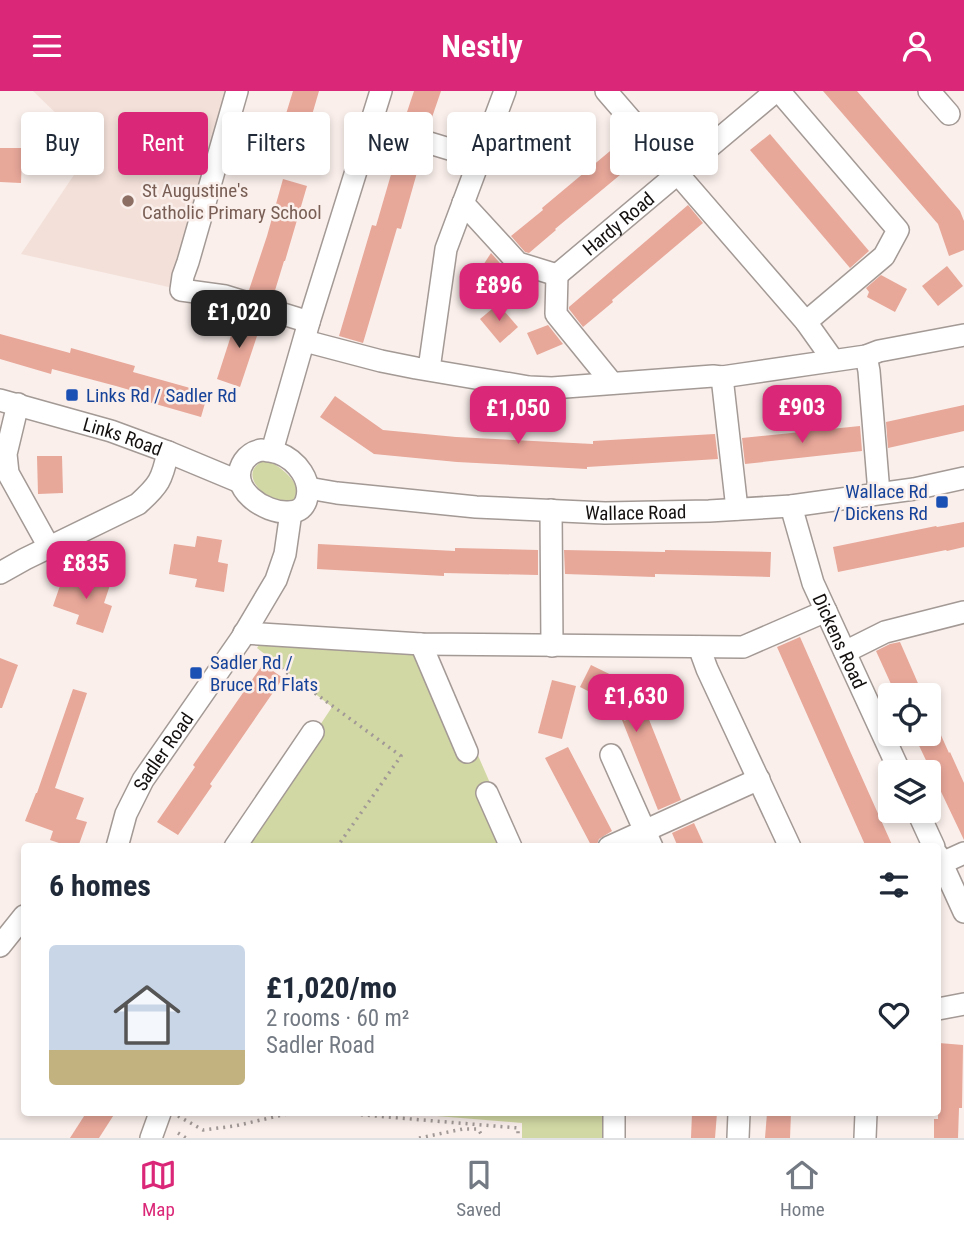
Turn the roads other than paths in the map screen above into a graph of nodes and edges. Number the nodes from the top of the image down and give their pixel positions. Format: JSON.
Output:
{"nodes":[{"id":1,"x":237,"y":91,"type":"edge"},
{"id":2,"x":381,"y":91,"type":"edge"},
{"id":3,"x":505,"y":91,"type":"edge"},
{"id":4,"x":606,"y":91,"type":"edge"},
{"id":5,"x":777,"y":91,"type":"edge"},
{"id":6,"x":929,"y":91,"type":"edge"},
{"id":7,"x":374,"y":112,"type":"edge"},
{"id":8,"x":497,"y":112,"type":"edge"},
{"id":9,"x":624,"y":112,"type":"edge"},
{"id":10,"x":948,"y":114,"type":"dead end"},
{"id":11,"x":718,"y":140,"type":"edge"},
{"id":12,"x":355,"y":175,"type":"edge"},
{"id":13,"x":474,"y":175,"type":"edge"},
{"id":14,"x":677,"y":175,"type":"edge"},
{"id":15,"x":679,"y":175,"type":"edge"},
{"id":16,"x":463,"y":203,"type":"junction"},
{"id":17,"x":557,"y":275,"type":"junction"},
{"id":18,"x":806,"y":322,"type":"junction"},
{"id":19,"x":307,"y":332,"type":"junction"},
{"id":20,"x":964,"y":335,"type":"edge"},
{"id":21,"x":866,"y":356,"type":"junction"},
{"id":22,"x":833,"y":360,"type":"junction"},
{"id":23,"x":429,"y":369,"type":"junction"},
{"id":24,"x":722,"y":377,"type":"junction"},
{"id":25,"x":612,"y":383,"type":"junction"},
{"id":26,"x":9,"y":402,"type":"edge"},
{"id":27,"x":272,"y":451,"type":"junction"},
{"id":28,"x":168,"y":452,"type":"junction"},
{"id":29,"x":964,"y":478,"type":"edge"},
{"id":30,"x":240,"y":482,"type":"junction"},
{"id":31,"x":308,"y":488,"type":"junction"},
{"id":32,"x":879,"y":493,"type":"junction"},
{"id":33,"x":791,"y":506,"type":"junction"},
{"id":34,"x":737,"y":509,"type":"junction"},
{"id":35,"x":551,"y":510,"type":"junction"},
{"id":36,"x":291,"y":512,"type":"junction"},
{"id":37,"x":49,"y":547,"type":"junction"},
{"id":38,"x":0,"y":573,"type":"edge"},
{"id":39,"x":826,"y":611,"type":"junction"},
{"id":40,"x":964,"y":613,"type":"edge"},
{"id":41,"x":242,"y":636,"type":"junction"},
{"id":42,"x":421,"y":644,"type":"junction"},
{"id":43,"x":552,"y":646,"type":"junction"},
{"id":44,"x":699,"y":647,"type":"junction"},
{"id":45,"x":845,"y":652,"type":"junction"},
{"id":46,"x":313,"y":732,"type":"dead end"},
{"id":47,"x":467,"y":752,"type":"dead end"},
{"id":48,"x":611,"y":755,"type":"dead end"},
{"id":49,"x":894,"y":760,"type":"edge"},
{"id":50,"x":758,"y":779,"type":"junction"},
{"id":51,"x":486,"y":793,"type":"dead end"},
{"id":52,"x":923,"y":823,"type":"edge"},
{"id":53,"x":648,"y":839,"type":"edge"},
{"id":54,"x":118,"y":843,"type":"edge"},
{"id":55,"x":238,"y":843,"type":"edge"},
{"id":56,"x":509,"y":843,"type":"edge"},
{"id":57,"x":628,"y":843,"type":"edge"},
{"id":58,"x":788,"y":843,"type":"edge"},
{"id":59,"x":932,"y":843,"type":"edge"},
{"id":60,"x":964,"y":853,"type":"edge"},
{"id":61,"x":941,"y":855,"type":"edge"},
{"id":62,"x":941,"y":862,"type":"edge"},
{"id":63,"x":964,"y":912,"type":"edge"},
{"id":64,"x":21,"y":920,"type":"edge"},
{"id":65,"x":0,"y":946,"type":"edge"},
{"id":66,"x":964,"y":1003,"type":"edge"},
{"id":67,"x":941,"y":1008,"type":"edge"},
{"id":68,"x":159,"y":1116,"type":"edge"},
{"id":69,"x":614,"y":1116,"type":"edge"},
{"id":70,"x":739,"y":1116,"type":"edge"},
{"id":71,"x":866,"y":1116,"type":"edge"},
{"id":72,"x":151,"y":1138,"type":"edge"},
{"id":73,"x":614,"y":1138,"type":"edge"},
{"id":74,"x":738,"y":1138,"type":"edge"},
{"id":75,"x":865,"y":1138,"type":"edge"}],
"edges":[{"from":1,"to":19,"type":"street"},
{"from":2,"to":7,"type":"street"},
{"from":3,"to":8,"type":"street"},
{"from":4,"to":9,"type":"street"},
{"from":5,"to":11,"type":"street","name":"Hardy Road"},
{"from":5,"to":18,"type":"street"},
{"from":6,"to":10,"type":"street"},
{"from":12,"to":19,"type":"street"},
{"from":13,"to":16,"type":"street"},
{"from":14,"to":17,"type":"street","name":"Hardy Road"},
{"from":15,"to":18,"type":"street"},
{"from":16,"to":17,"type":"street"},
{"from":16,"to":23,"type":"street"},
{"from":17,"to":25,"type":"street"},
{"from":18,"to":22,"type":"street"},
{"from":19,"to":23,"type":"street"},
{"from":19,"to":27,"type":"street"},
{"from":20,"to":21,"type":"street"},
{"from":21,"to":22,"type":"street"},
{"from":21,"to":32,"type":"street"},
{"from":22,"to":24,"type":"street"},
{"from":23,"to":25,"type":"street"},
{"from":24,"to":25,"type":"street"},
{"from":24,"to":34,"type":"street"},
{"from":26,"to":28,"type":"street","name":"Links Road"},
{"from":26,"to":37,"type":"street"},
{"from":27,"to":30,"type":"street"},
{"from":27,"to":31,"type":"street"},
{"from":28,"to":30,"type":"street","name":"Links Road"},
{"from":28,"to":37,"type":"street"},
{"from":29,"to":32,"type":"street","name":"Wallace Road"},
{"from":30,"to":36,"type":"street"},
{"from":31,"to":35,"type":"street","name":"Wallace Road"},
{"from":31,"to":36,"type":"street"},
{"from":32,"to":33,"type":"street","name":"Wallace Road"},
{"from":33,"to":34,"type":"street","name":"Wallace Road"},
{"from":33,"to":39,"type":"street","name":"Dickens Road"},
{"from":34,"to":35,"type":"street","name":"Wallace Road"},
{"from":35,"to":43,"type":"street"},
{"from":36,"to":41,"type":"street","name":"Sadler Road"},
{"from":37,"to":38,"type":"street"},
{"from":39,"to":44,"type":"street"},
{"from":39,"to":45,"type":"street","name":"Dickens Road"},
{"from":40,"to":45,"type":"street"},
{"from":41,"to":42,"type":"street"},
{"from":41,"to":54,"type":"street","name":"Sadler Road"},
{"from":42,"to":43,"type":"street"},
{"from":42,"to":47,"type":"street"},
{"from":43,"to":44,"type":"street"},
{"from":44,"to":50,"type":"street"},
{"from":45,"to":49,"type":"street","name":"Dickens Road"},
{"from":46,"to":55,"type":"street"},
{"from":48,"to":53,"type":"street"},
{"from":50,"to":53,"type":"street"},
{"from":50,"to":58,"type":"street"},
{"from":51,"to":56,"type":"street"},
{"from":52,"to":59,"type":"street"},
{"from":53,"to":57,"type":"street"},
{"from":60,"to":61,"type":"street"},
{"from":62,"to":63,"type":"street"},
{"from":64,"to":65,"type":"street"},
{"from":66,"to":67,"type":"street"},
{"from":68,"to":72,"type":"street"},
{"from":69,"to":73,"type":"street"},
{"from":70,"to":74,"type":"street"},
{"from":71,"to":75,"type":"street"}]}
